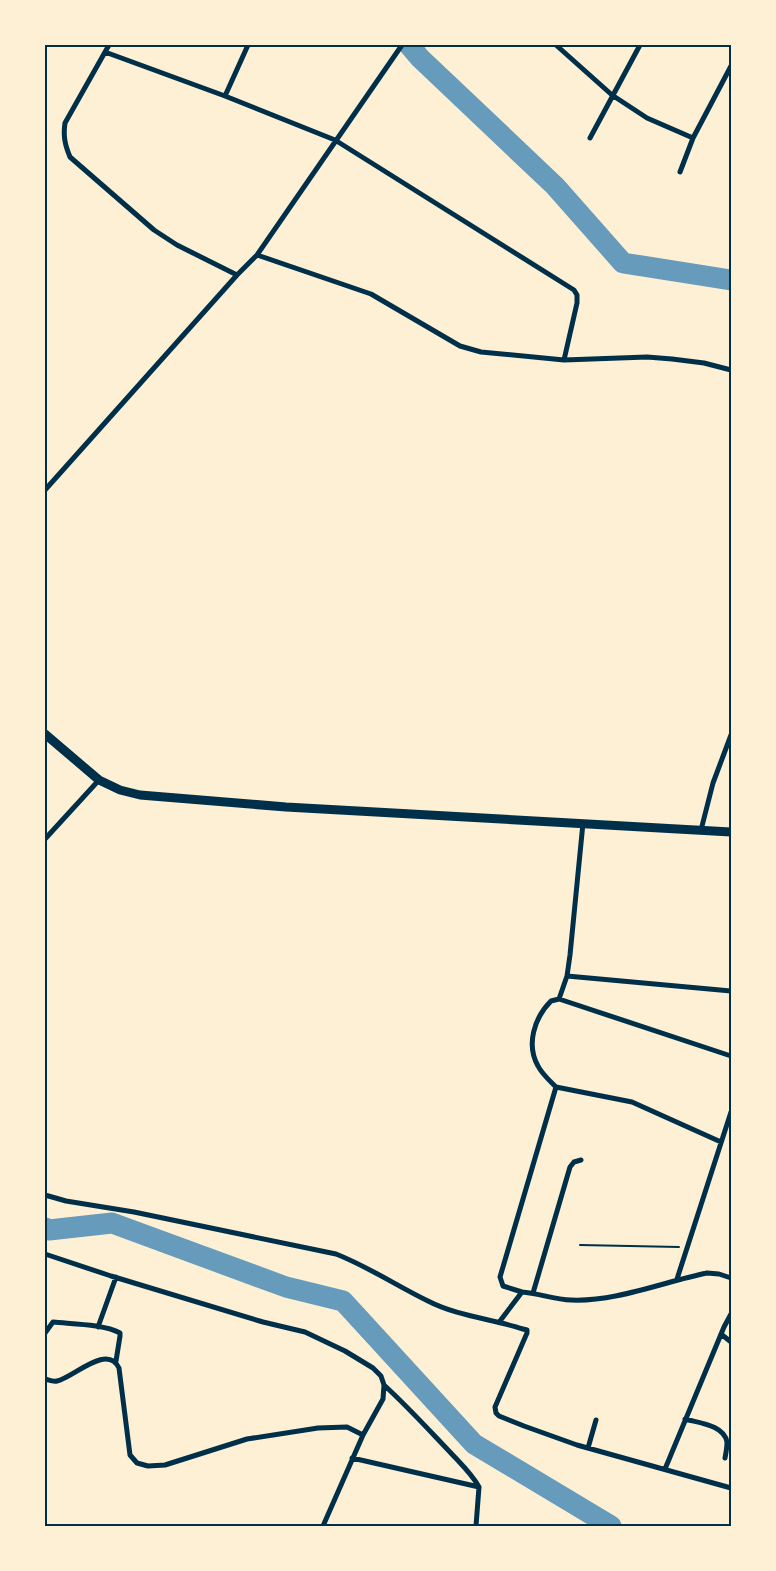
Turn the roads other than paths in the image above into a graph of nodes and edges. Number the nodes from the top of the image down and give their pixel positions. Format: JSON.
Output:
{"nodes":[{"id":1,"x":108,"y":45,"type":"edge"},
{"id":2,"x":248,"y":45,"type":"edge"},
{"id":3,"x":402,"y":45,"type":"edge"},
{"id":4,"x":556,"y":45,"type":"edge"},
{"id":5,"x":640,"y":45,"type":"edge"},
{"id":6,"x":105,"y":52,"type":"junction"},
{"id":7,"x":731,"y":66,"type":"edge"},
{"id":8,"x":612,"y":95,"type":"junction"},
{"id":9,"x":226,"y":96,"type":"junction"},
{"id":10,"x":590,"y":138,"type":"dead end"},
{"id":11,"x":694,"y":138,"type":"junction"},
{"id":12,"x":335,"y":140,"type":"junction"},
{"id":13,"x":680,"y":172,"type":"dead end"},
{"id":14,"x":257,"y":255,"type":"junction"},
{"id":15,"x":237,"y":275,"type":"junction"},
{"id":16,"x":564,"y":360,"type":"junction"},
{"id":17,"x":731,"y":370,"type":"edge"},
{"id":18,"x":45,"y":490,"type":"edge"},
{"id":19,"x":45,"y":734,"type":"edge"},
{"id":20,"x":731,"y":735,"type":"edge"},
{"id":21,"x":99,"y":780,"type":"junction"},
{"id":22,"x":583,"y":823,"type":"junction"},
{"id":23,"x":701,"y":830,"type":"junction"},
{"id":24,"x":731,"y":832,"type":"edge"},
{"id":25,"x":45,"y":839,"type":"edge"},
{"id":26,"x":567,"y":976,"type":"junction"},
{"id":27,"x":731,"y":991,"type":"edge"},
{"id":28,"x":560,"y":999,"type":"junction"},
{"id":29,"x":731,"y":1056,"type":"edge"},
{"id":30,"x":556,"y":1088,"type":"junction"},
{"id":31,"x":731,"y":1112,"type":"edge"},
{"id":32,"x":724,"y":1132,"type":"junction"},
{"id":33,"x":731,"y":1134,"type":"edge"},
{"id":34,"x":721,"y":1142,"type":"junction"},
{"id":35,"x":581,"y":1160,"type":"dead end"},
{"id":36,"x":45,"y":1195,"type":"edge"},
{"id":37,"x":45,"y":1254,"type":"edge"},
{"id":38,"x":116,"y":1277,"type":"junction"},
{"id":39,"x":731,"y":1278,"type":"edge"},
{"id":40,"x":677,"y":1279,"type":"junction"},
{"id":41,"x":522,"y":1292,"type":"junction"},
{"id":42,"x":533,"y":1293,"type":"junction"},
{"id":43,"x":731,"y":1314,"type":"edge"},
{"id":44,"x":501,"y":1319,"type":"junction"},
{"id":45,"x":98,"y":1327,"type":"junction"},
{"id":46,"x":45,"y":1333,"type":"edge"},
{"id":47,"x":721,"y":1334,"type":"junction"},
{"id":48,"x":731,"y":1342,"type":"edge"},
{"id":49,"x":116,"y":1361,"type":"junction"},
{"id":50,"x":45,"y":1379,"type":"edge"},
{"id":51,"x":384,"y":1385,"type":"junction"},
{"id":52,"x":685,"y":1419,"type":"junction"},
{"id":53,"x":596,"y":1420,"type":"dead end"},
{"id":54,"x":363,"y":1435,"type":"junction"},
{"id":55,"x":588,"y":1448,"type":"junction"},
{"id":56,"x":352,"y":1458,"type":"junction"},
{"id":57,"x":725,"y":1458,"type":"dead end"},
{"id":58,"x":665,"y":1469,"type":"junction"},
{"id":59,"x":479,"y":1487,"type":"junction"},
{"id":60,"x":731,"y":1488,"type":"edge"},
{"id":61,"x":323,"y":1526,"type":"edge"},
{"id":62,"x":476,"y":1526,"type":"edge"}],
"edges":[{"from":1,"to":6,"type":"street"},
{"from":2,"to":9,"type":"street"},
{"from":3,"to":12,"type":"street"},
{"from":4,"to":8,"type":"street"},
{"from":5,"to":8,"type":"street"},
{"from":6,"to":9,"type":"street"},
{"from":6,"to":15,"type":"street"},
{"from":7,"to":11,"type":"street"},
{"from":8,"to":10,"type":"street"},
{"from":8,"to":11,"type":"street"},
{"from":9,"to":12,"type":"street"},
{"from":11,"to":13,"type":"street"},
{"from":12,"to":14,"type":"street"},
{"from":12,"to":16,"type":"street"},
{"from":14,"to":15,"type":"street"},
{"from":14,"to":16,"type":"street"},
{"from":15,"to":18,"type":"street"},
{"from":16,"to":17,"type":"street"},
{"from":19,"to":21,"type":"street"},
{"from":20,"to":23,"type":"street"},
{"from":21,"to":22,"type":"street"},
{"from":21,"to":25,"type":"street"},
{"from":22,"to":23,"type":"street"},
{"from":22,"to":26,"type":"street"},
{"from":23,"to":24,"type":"street"},
{"from":26,"to":27,"type":"street"},
{"from":26,"to":28,"type":"street"},
{"from":28,"to":29,"type":"street"},
{"from":28,"to":30,"type":"street"},
{"from":30,"to":34,"type":"street"},
{"from":30,"to":41,"type":"street"},
{"from":31,"to":32,"type":"street"},
{"from":32,"to":33,"type":"street"},
{"from":32,"to":34,"type":"street"},
{"from":34,"to":40,"type":"street"},
{"from":35,"to":42,"type":"street"},
{"from":36,"to":44,"type":"street"},
{"from":37,"to":38,"type":"street"},
{"from":38,"to":45,"type":"street"},
{"from":38,"to":51,"type":"street"},
{"from":39,"to":40,"type":"street"},
{"from":40,"to":42,"type":"street"},
{"from":41,"to":42,"type":"street"},
{"from":41,"to":44,"type":"street"},
{"from":43,"to":47,"type":"street"},
{"from":44,"to":55,"type":"street"},
{"from":45,"to":46,"type":"street"},
{"from":45,"to":49,"type":"street"},
{"from":47,"to":48,"type":"street"},
{"from":47,"to":52,"type":"street"},
{"from":49,"to":50,"type":"street"},
{"from":49,"to":54,"type":"street"},
{"from":51,"to":54,"type":"street"},
{"from":51,"to":59,"type":"street"},
{"from":52,"to":57,"type":"street"},
{"from":52,"to":58,"type":"street"},
{"from":53,"to":55,"type":"street"},
{"from":54,"to":56,"type":"street"},
{"from":55,"to":58,"type":"street"},
{"from":56,"to":59,"type":"street"},
{"from":56,"to":61,"type":"street"},
{"from":58,"to":60,"type":"street"},
{"from":59,"to":62,"type":"street"}]}
